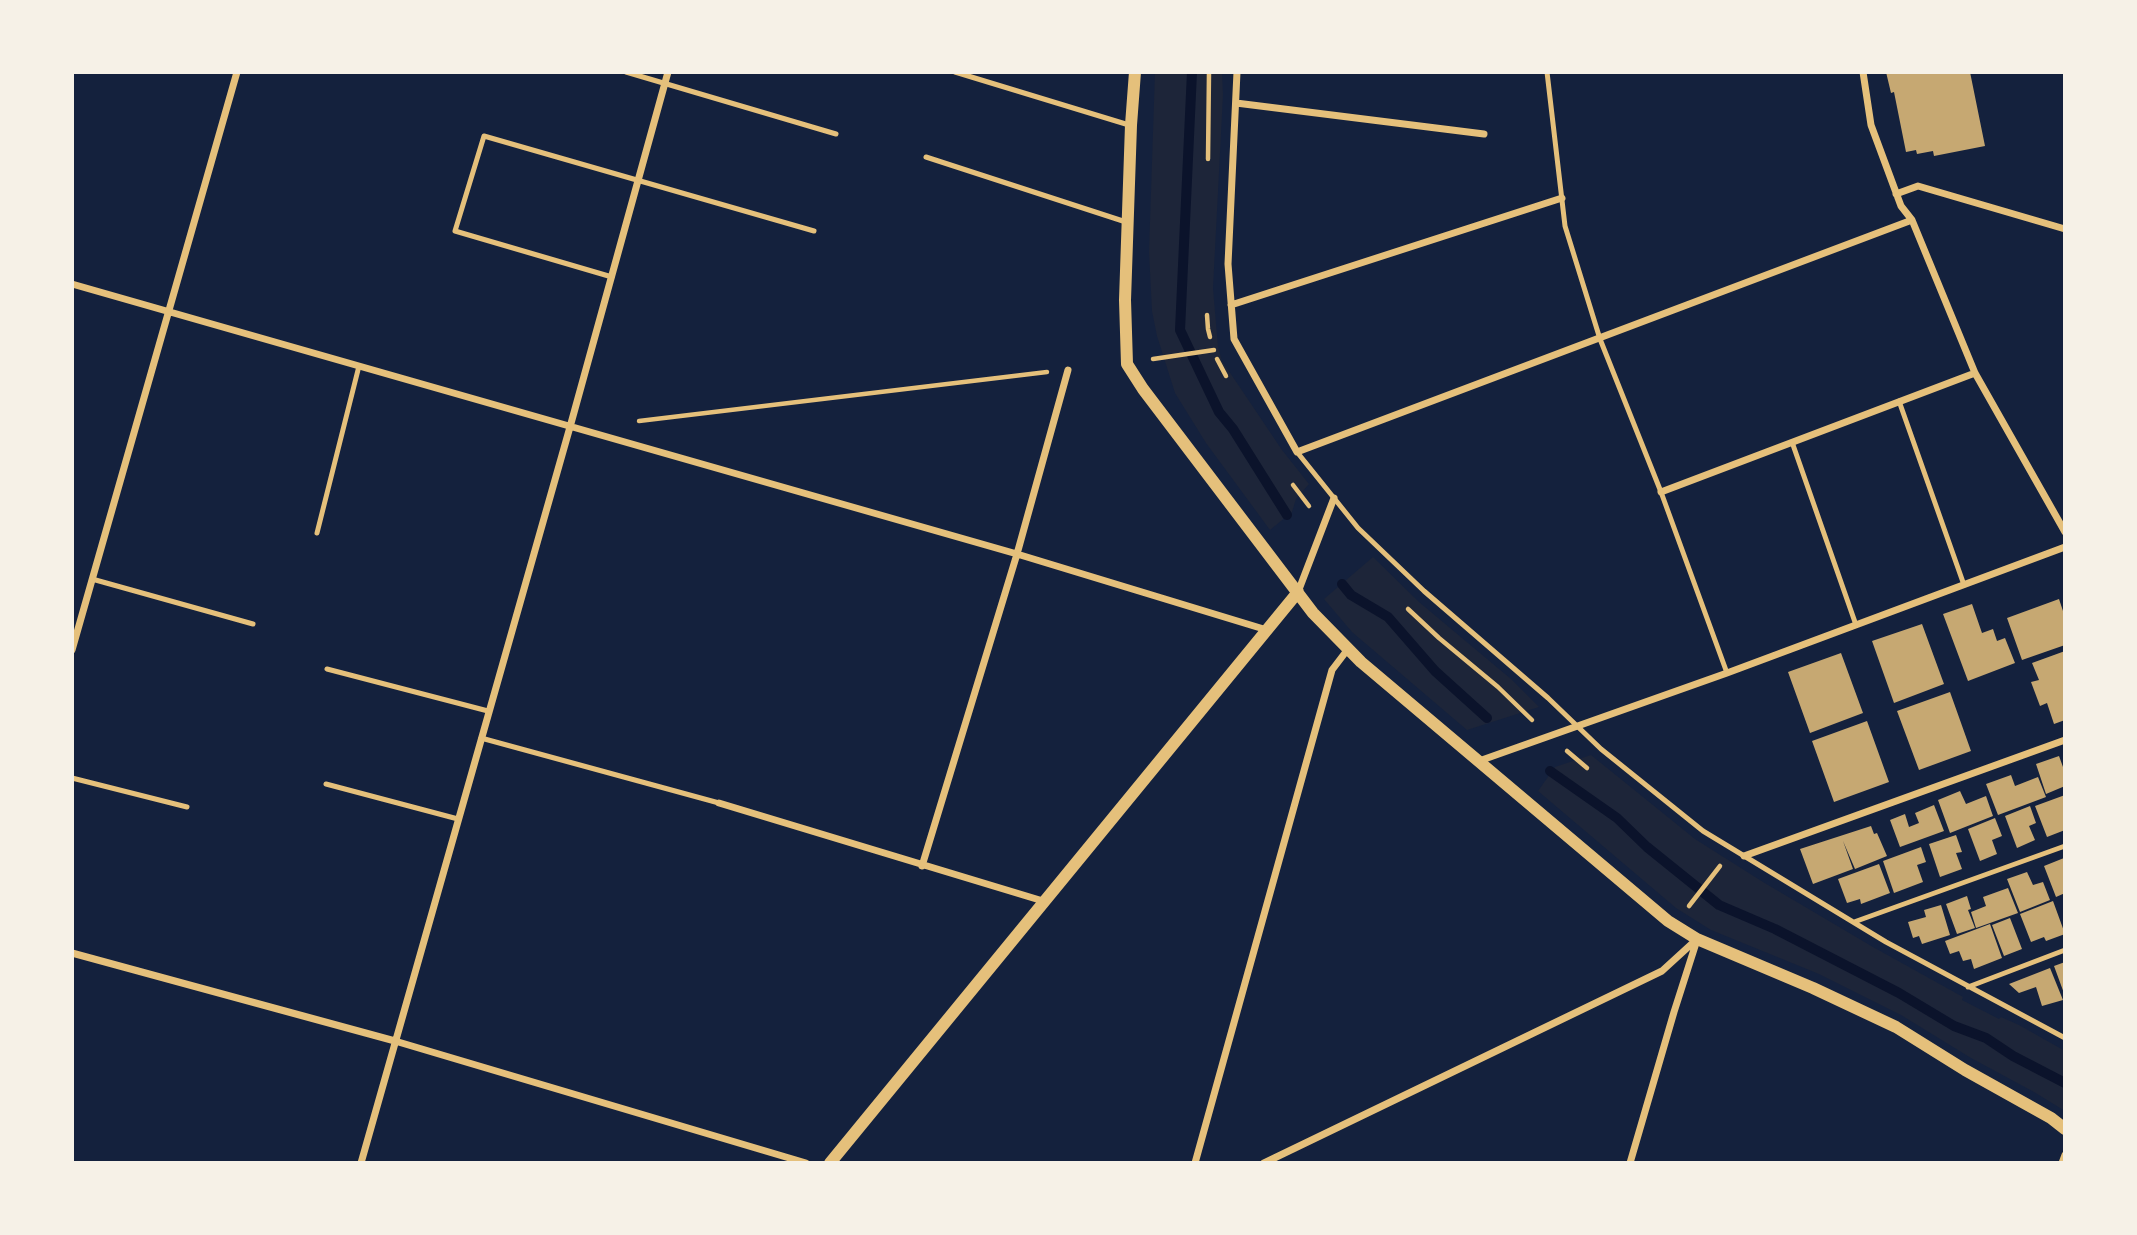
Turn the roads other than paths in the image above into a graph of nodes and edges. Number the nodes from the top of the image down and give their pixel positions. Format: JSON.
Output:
{"nodes":[{"id":1,"x":237,"y":72,"type":"edge"},
{"id":2,"x":626,"y":72,"type":"edge"},
{"id":3,"x":668,"y":72,"type":"edge"},
{"id":4,"x":955,"y":72,"type":"edge"},
{"id":5,"x":1135,"y":72,"type":"edge"},
{"id":6,"x":1237,"y":72,"type":"edge"},
{"id":7,"x":1547,"y":72,"type":"edge"},
{"id":8,"x":1863,"y":72,"type":"edge"},
{"id":9,"x":665,"y":82,"type":"junction"},
{"id":10,"x":1236,"y":103,"type":"junction"},
{"id":11,"x":1131,"y":125,"type":"junction"},
{"id":12,"x":836,"y":134,"type":"dead end"},
{"id":13,"x":1484,"y":135,"type":"dead end"},
{"id":14,"x":926,"y":157,"type":"dead end"},
{"id":15,"x":638,"y":180,"type":"junction"},
{"id":16,"x":1896,"y":194,"type":"junction"},
{"id":17,"x":1562,"y":198,"type":"junction"},
{"id":18,"x":1912,"y":220,"type":"junction"},
{"id":19,"x":1128,"y":222,"type":"junction"},
{"id":20,"x":2065,"y":229,"type":"edge"},
{"id":21,"x":814,"y":231,"type":"dead end"},
{"id":22,"x":612,"y":277,"type":"junction"},
{"id":23,"x":72,"y":284,"type":"edge"},
{"id":24,"x":1231,"y":305,"type":"junction"},
{"id":25,"x":168,"y":311,"type":"junction"},
{"id":26,"x":1600,"y":339,"type":"junction"},
{"id":27,"x":359,"y":366,"type":"junction"},
{"id":28,"x":1068,"y":370,"type":"road end"},
{"id":29,"x":1975,"y":373,"type":"junction"},
{"id":30,"x":1899,"y":401,"type":"junction"},
{"id":31,"x":570,"y":427,"type":"junction"},
{"id":32,"x":1792,"y":442,"type":"junction"},
{"id":33,"x":1297,"y":452,"type":"junction"},
{"id":34,"x":1661,"y":492,"type":"junction"},
{"id":35,"x":1334,"y":498,"type":"junction"},
{"id":36,"x":2065,"y":532,"type":"edge"},
{"id":37,"x":317,"y":533,"type":"dead end"},
{"id":38,"x":2065,"y":547,"type":"edge"},
{"id":39,"x":1017,"y":554,"type":"junction"},
{"id":40,"x":92,"y":579,"type":"junction"},
{"id":41,"x":1964,"y":585,"type":"junction"},
{"id":42,"x":1298,"y":592,"type":"junction"},
{"id":43,"x":253,"y":624,"type":"dead end"},
{"id":44,"x":1856,"y":625,"type":"junction"},
{"id":45,"x":1267,"y":630,"type":"junction"},
{"id":46,"x":1348,"y":649,"type":"junction"},
{"id":47,"x":72,"y":650,"type":"edge"},
{"id":48,"x":327,"y":669,"type":"dead end"},
{"id":49,"x":1727,"y":673,"type":"junction"},
{"id":50,"x":488,"y":711,"type":"junction"},
{"id":51,"x":1576,"y":726,"type":"junction"},
{"id":52,"x":481,"y":738,"type":"junction"},
{"id":53,"x":2065,"y":740,"type":"edge"},
{"id":54,"x":1479,"y":761,"type":"junction"},
{"id":55,"x":72,"y":778,"type":"edge"},
{"id":56,"x":326,"y":784,"type":"dead end"},
{"id":57,"x":719,"y":803,"type":"joint"},
{"id":58,"x":187,"y":807,"type":"dead end"},
{"id":59,"x":458,"y":819,"type":"junction"},
{"id":60,"x":2065,"y":846,"type":"edge"},
{"id":61,"x":1744,"y":856,"type":"junction"},
{"id":62,"x":922,"y":866,"type":"junction"},
{"id":63,"x":1043,"y":901,"type":"junction"},
{"id":64,"x":1854,"y":923,"type":"junction"},
{"id":65,"x":1697,"y":940,"type":"junction"},
{"id":66,"x":2065,"y":950,"type":"edge"},
{"id":67,"x":72,"y":953,"type":"edge"},
{"id":68,"x":1968,"y":987,"type":"junction"},
{"id":69,"x":2065,"y":1038,"type":"edge"},
{"id":70,"x":395,"y":1041,"type":"junction"},
{"id":71,"x":2065,"y":1129,"type":"edge"},
{"id":72,"x":2065,"y":1155,"type":"edge"},
{"id":73,"x":361,"y":1163,"type":"edge"},
{"id":74,"x":806,"y":1163,"type":"edge"},
{"id":75,"x":830,"y":1163,"type":"edge"},
{"id":76,"x":1195,"y":1163,"type":"edge"},
{"id":77,"x":1264,"y":1163,"type":"edge"},
{"id":78,"x":1630,"y":1163,"type":"edge"},
{"id":79,"x":2062,"y":1163,"type":"edge"}],
"edges":[{"from":1,"to":25,"type":"street"},
{"from":2,"to":9,"type":"lane"},
{"from":3,"to":9,"type":"street"},
{"from":4,"to":11,"type":"lane"},
{"from":5,"to":11,"type":"street"},
{"from":6,"to":10,"type":"street"},
{"from":7,"to":17,"type":"lane"},
{"from":8,"to":16,"type":"street"},
{"from":9,"to":12,"type":"lane"},
{"from":9,"to":15,"type":"street"},
{"from":10,"to":13,"type":"street"},
{"from":10,"to":24,"type":"street"},
{"from":11,"to":19,"type":"street"},
{"from":14,"to":19,"type":"lane"},
{"from":15,"to":21,"type":"lane"},
{"from":15,"to":22,"type":"street"},
{"from":15,"to":22,"type":"lane"},
{"from":16,"to":18,"type":"street"},
{"from":16,"to":20,"type":"street"},
{"from":17,"to":24,"type":"street"},
{"from":17,"to":26,"type":"lane"},
{"from":18,"to":26,"type":"street"},
{"from":18,"to":29,"type":"street"},
{"from":19,"to":42,"type":"street"},
{"from":22,"to":31,"type":"street"},
{"from":23,"to":25,"type":"street"},
{"from":24,"to":33,"type":"street"},
{"from":25,"to":27,"type":"street"},
{"from":25,"to":40,"type":"street"},
{"from":26,"to":33,"type":"street"},
{"from":26,"to":34,"type":"lane"},
{"from":27,"to":31,"type":"street"},
{"from":27,"to":37,"type":"lane"},
{"from":28,"to":39,"type":"street"},
{"from":29,"to":30,"type":"street"},
{"from":29,"to":36,"type":"street"},
{"from":30,"to":32,"type":"street"},
{"from":30,"to":41,"type":"lane"},
{"from":31,"to":39,"type":"street"},
{"from":31,"to":50,"type":"street"},
{"from":32,"to":34,"type":"street"},
{"from":32,"to":44,"type":"lane"},
{"from":33,"to":35,"type":"lane"},
{"from":34,"to":49,"type":"lane"},
{"from":35,"to":42,"type":"street"},
{"from":35,"to":51,"type":"lane"},
{"from":38,"to":41,"type":"street"},
{"from":39,"to":45,"type":"street"},
{"from":39,"to":62,"type":"street"},
{"from":40,"to":43,"type":"lane"},
{"from":40,"to":47,"type":"street"},
{"from":41,"to":44,"type":"street"},
{"from":42,"to":45,"type":"street"},
{"from":42,"to":46,"type":"street"},
{"from":44,"to":49,"type":"street"},
{"from":45,"to":63,"type":"street"},
{"from":46,"to":54,"type":"street"},
{"from":46,"to":76,"type":"street"},
{"from":48,"to":50,"type":"lane"},
{"from":49,"to":51,"type":"street"},
{"from":50,"to":52,"type":"street"},
{"from":51,"to":54,"type":"street"},
{"from":51,"to":61,"type":"lane"},
{"from":52,"to":57,"type":"lane"},
{"from":52,"to":59,"type":"street"},
{"from":53,"to":61,"type":"street"},
{"from":54,"to":65,"type":"street"},
{"from":55,"to":58,"type":"lane"},
{"from":56,"to":59,"type":"lane"},
{"from":57,"to":62,"type":"street"},
{"from":59,"to":70,"type":"street"},
{"from":60,"to":64,"type":"lane"},
{"from":61,"to":64,"type":"lane"},
{"from":62,"to":63,"type":"street"},
{"from":63,"to":75,"type":"street"},
{"from":64,"to":68,"type":"lane"},
{"from":65,"to":71,"type":"street"},
{"from":65,"to":77,"type":"street"},
{"from":65,"to":78,"type":"street"},
{"from":66,"to":68,"type":"lane"},
{"from":67,"to":70,"type":"street"},
{"from":68,"to":69,"type":"lane"},
{"from":70,"to":73,"type":"street"},
{"from":70,"to":74,"type":"street"},
{"from":72,"to":79,"type":"street"}]}
